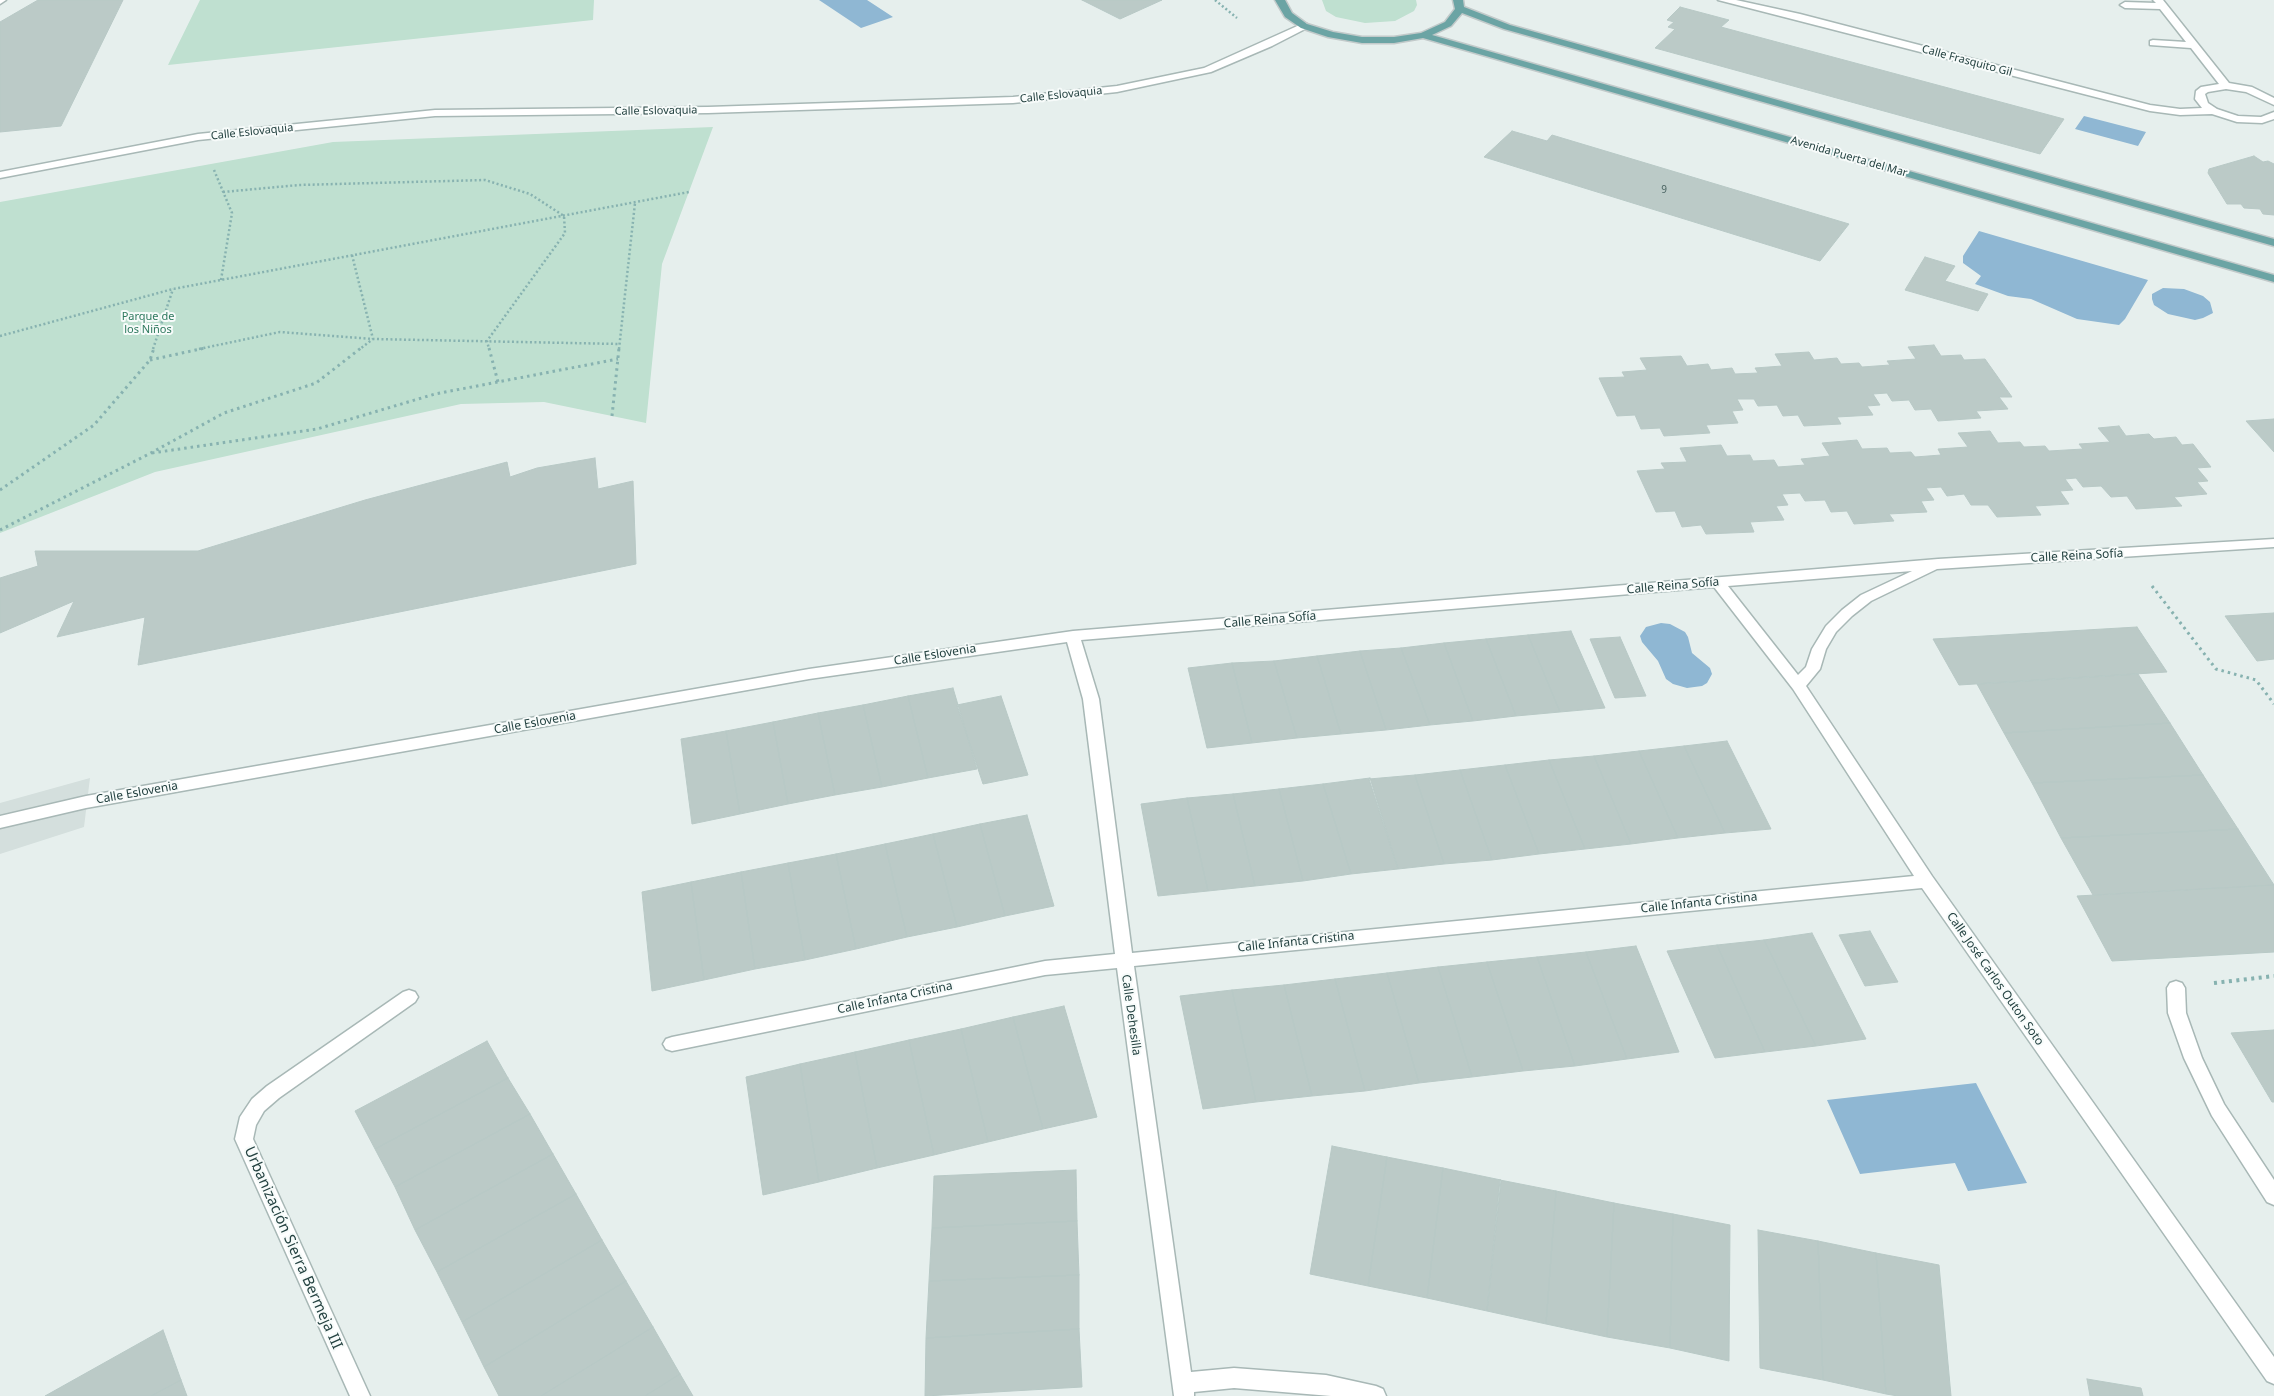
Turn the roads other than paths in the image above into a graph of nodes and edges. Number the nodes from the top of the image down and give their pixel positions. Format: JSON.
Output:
{"nodes":[{"id":1,"x":1723,"y":0,"type":"edge"},
{"id":2,"x":1279,"y":1,"type":"edge"},
{"id":3,"x":2160,"y":3,"type":"edge"},
{"id":4,"x":1459,"y":5,"type":"edge"},
{"id":5,"x":2125,"y":5,"type":"dead end"},
{"id":6,"x":1809,"y":8,"type":"dead end"},
{"id":7,"x":1800,"y":17,"type":"junction"},
{"id":8,"x":1304,"y":26,"type":"junction"},
{"id":9,"x":1908,"y":34,"type":"dead end"},
{"id":10,"x":1424,"y":35,"type":"junction"},
{"id":11,"x":1900,"y":43,"type":"junction"},
{"id":12,"x":2153,"y":43,"type":"dead end"},
{"id":13,"x":2192,"y":45,"type":"junction"},
{"id":14,"x":2018,"y":63,"type":"dead end"},
{"id":15,"x":2011,"y":72,"type":"junction"},
{"id":16,"x":2226,"y":86,"type":"junction"},
{"id":17,"x":2138,"y":91,"type":"dead end"},
{"id":18,"x":2274,"y":102,"type":"edge"},
{"id":19,"x":2130,"y":103,"type":"junction"},
{"id":20,"x":2213,"y":110,"type":"junction"},
{"id":21,"x":2274,"y":115,"type":"edge"},
{"id":22,"x":0,"y":175,"type":"edge"},
{"id":23,"x":2274,"y":243,"type":"edge"},
{"id":24,"x":2274,"y":279,"type":"edge"},
{"id":25,"x":2274,"y":543,"type":"edge"},
{"id":26,"x":1938,"y":564,"type":"junction"},
{"id":27,"x":1718,"y":583,"type":"junction"},
{"id":28,"x":1073,"y":636,"type":"junction"},
{"id":29,"x":1798,"y":684,"type":"junction"},
{"id":30,"x":0,"y":822,"type":"edge"},
{"id":31,"x":1926,"y":881,"type":"junction"},
{"id":32,"x":1124,"y":959,"type":"junction"},
{"id":33,"x":2176,"y":988,"type":"road end"},
{"id":34,"x":409,"y":997,"type":"dead end"},
{"id":35,"x":672,"y":1044,"type":"dead end"},
{"id":36,"x":2274,"y":1196,"type":"edge"},
{"id":37,"x":2274,"y":1374,"type":"edge"},
{"id":38,"x":1183,"y":1389,"type":"edge"},
{"id":39,"x":360,"y":1396,"type":"edge"},
{"id":40,"x":1376,"y":1396,"type":"edge"}],
"edges":[{"from":1,"to":7,"type":"street","name":"Calle Frasquito Gil"},
{"from":2,"to":8,"type":"main road"},
{"from":3,"to":5,"type":"street"},
{"from":3,"to":13,"type":"street"},
{"from":4,"to":10,"type":"main road"},
{"from":4,"to":23,"type":"main road"},
{"from":6,"to":7,"type":"street"},
{"from":7,"to":11,"type":"street","name":"Calle Frasquito Gil"},
{"from":8,"to":10,"type":"main road"},
{"from":8,"to":22,"type":"street","name":"Calle Eslovaquia"},
{"from":9,"to":11,"type":"street"},
{"from":10,"to":24,"type":"main road","name":"Avenida Puerta del Mar"},
{"from":11,"to":15,"type":"street","name":"Calle Frasquito Gil"},
{"from":12,"to":13,"type":"street"},
{"from":13,"to":16,"type":"street"},
{"from":14,"to":15,"type":"street"},
{"from":15,"to":19,"type":"street","name":"Calle Frasquito Gil"},
{"from":16,"to":18,"type":"street"},
{"from":16,"to":20,"type":"street"},
{"from":17,"to":19,"type":"street"},
{"from":19,"to":20,"type":"street","name":"Calle Frasquito Gil"},
{"from":20,"to":21,"type":"street"},
{"from":25,"to":26,"type":"street","name":"Calle Reina Sofía"},
{"from":26,"to":27,"type":"street","name":"Calle Reina Sofía"},
{"from":26,"to":29,"type":"street"},
{"from":27,"to":28,"type":"street","name":"Calle Reina Sofía"},
{"from":27,"to":29,"type":"street","name":"Calle José Carlos Outon Soto"},
{"from":28,"to":30,"type":"street","name":"Calle Eslovenia"},
{"from":28,"to":32,"type":"street","name":"Calle Dehesilla"},
{"from":29,"to":31,"type":"street","name":"Calle José Carlos Outon Soto"},
{"from":31,"to":32,"type":"street","name":"Calle Infanta Cristina"},
{"from":31,"to":37,"type":"street","name":"Calle José Carlos Outon Soto"},
{"from":32,"to":35,"type":"street","name":"Calle Infanta Cristina"},
{"from":32,"to":38,"type":"street","name":"Calle Dehesilla"},
{"from":33,"to":36,"type":"street"},
{"from":34,"to":39,"type":"street","name":"Urbanización Sierra Bermeja III"},
{"from":38,"to":40,"type":"street"}]}
